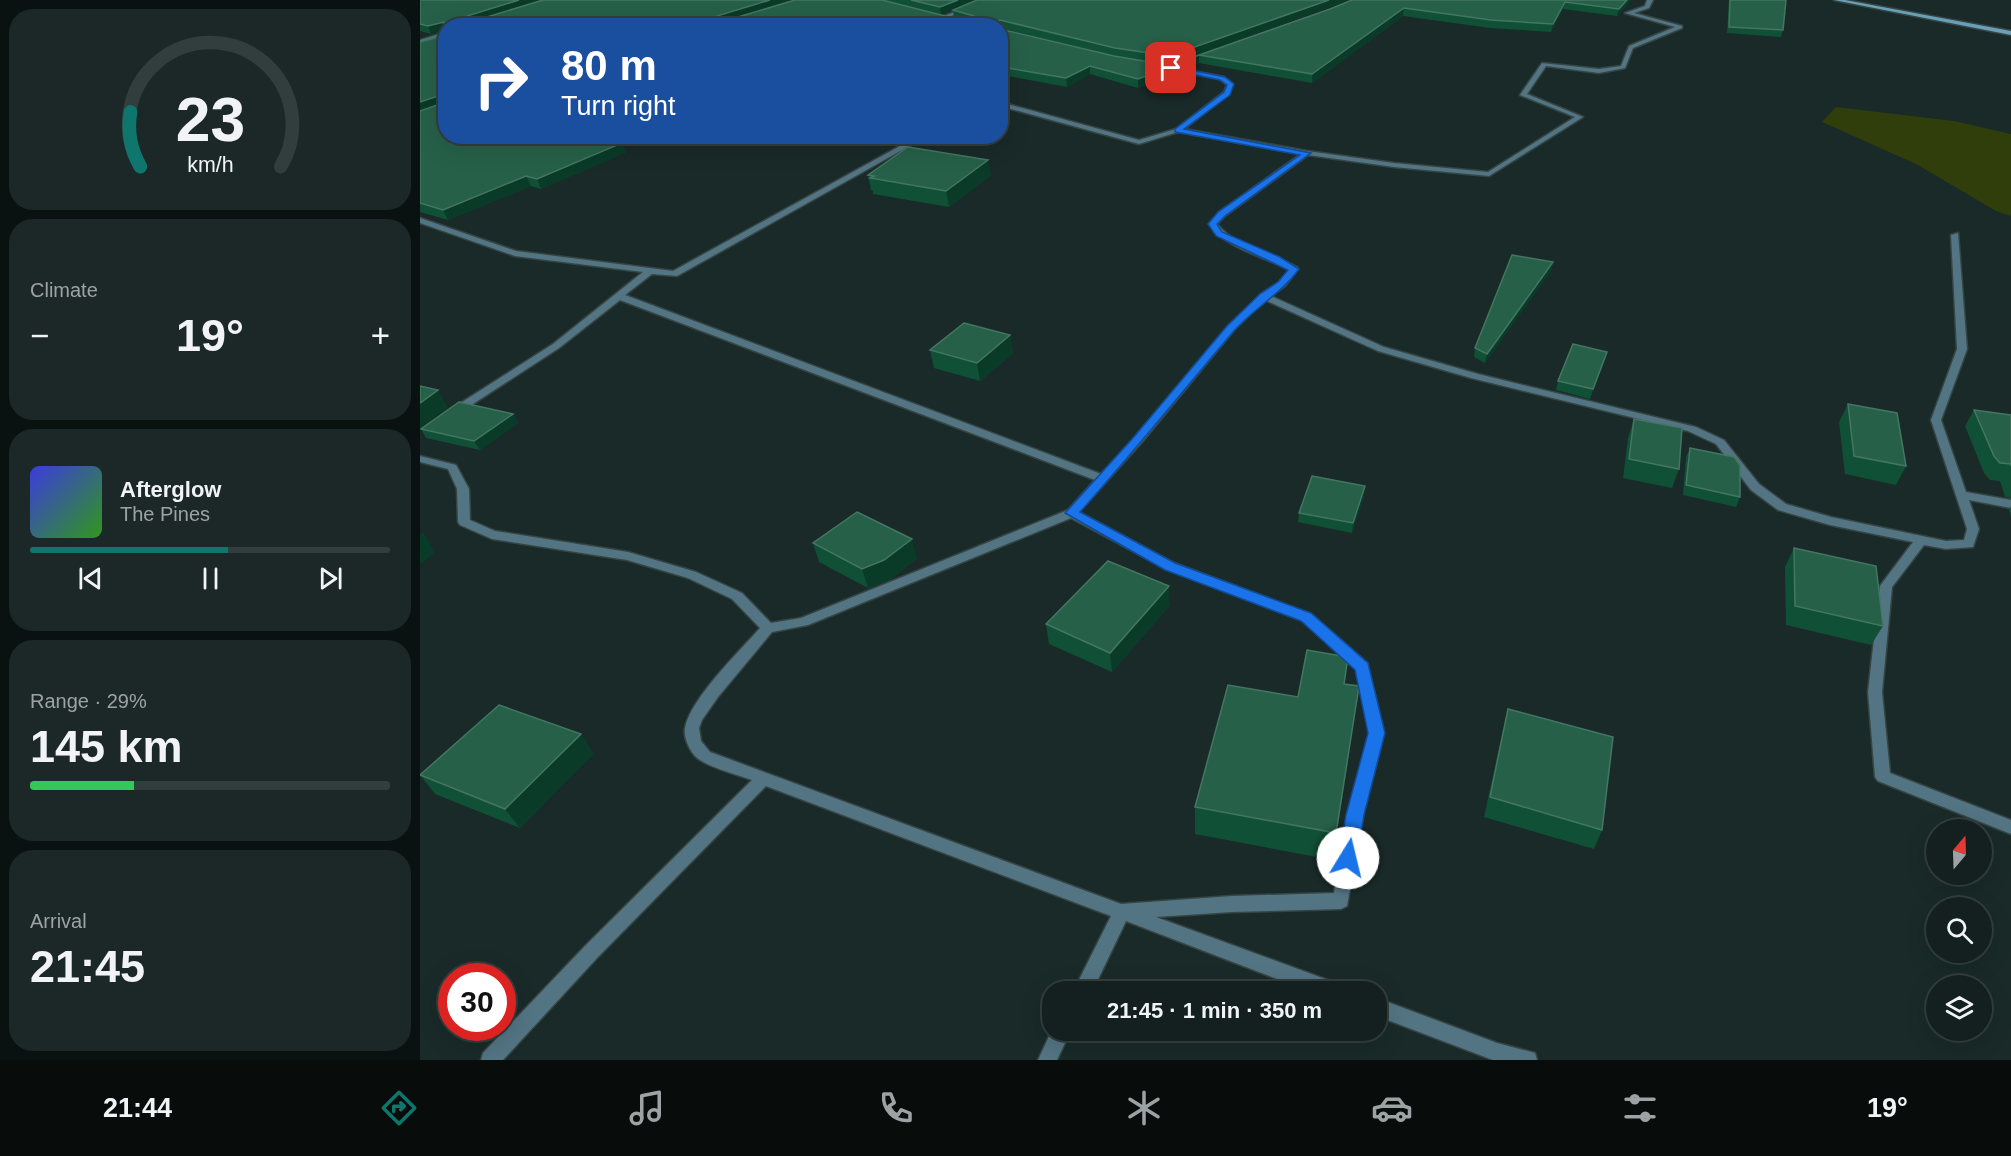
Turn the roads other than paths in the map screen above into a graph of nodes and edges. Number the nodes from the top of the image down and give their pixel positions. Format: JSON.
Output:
{"nodes":[{"id":1,"x":989,"y":0,"type":"edge"},
{"id":2,"x":1650,"y":0,"type":"edge"},
{"id":3,"x":1837,"y":0,"type":"edge"},
{"id":4,"x":931,"y":16,"type":"edge"},
{"id":5,"x":942,"y":18,"type":"joint"},
{"id":6,"x":2011,"y":33,"type":"edge"},
{"id":7,"x":438,"y":36,"type":"edge"},
{"id":8,"x":420,"y":42,"type":"edge"},
{"id":9,"x":1182,"y":64,"type":"edge"},
{"id":10,"x":1148,"y":65,"type":"edge"},
{"id":11,"x":1171,"y":68,"type":"junction"},
{"id":12,"x":1008,"y":106,"type":"edge"},
{"id":13,"x":1178,"y":130,"type":"junction"},
{"id":14,"x":910,"y":144,"type":"edge"},
{"id":15,"x":1307,"y":153,"type":"junction"},
{"id":16,"x":420,"y":219,"type":"edge"},
{"id":17,"x":1954,"y":236,"type":"dead end"},
{"id":18,"x":650,"y":271,"type":"junction"},
{"id":19,"x":618,"y":296,"type":"junction"},
{"id":20,"x":1264,"y":296,"type":"junction"},
{"id":21,"x":439,"y":423,"type":"edge"},
{"id":22,"x":420,"y":459,"type":"edge"},
{"id":23,"x":1102,"y":479,"type":"junction"},
{"id":24,"x":1961,"y":495,"type":"junction"},
{"id":25,"x":2011,"y":504,"type":"edge"},
{"id":26,"x":1072,"y":513,"type":"junction"},
{"id":27,"x":1922,"y":539,"type":"junction"},
{"id":28,"x":768,"y":628,"type":"junction"},
{"id":29,"x":764,"y":778,"type":"junction"},
{"id":30,"x":2011,"y":827,"type":"edge"},
{"id":31,"x":1122,"y":912,"type":"junction"},
{"id":32,"x":1088,"y":981,"type":"edge"},
{"id":33,"x":1307,"y":981,"type":"edge"},
{"id":34,"x":1387,"y":1011,"type":"edge"},
{"id":35,"x":1056,"y":1041,"type":"edge"},
{"id":36,"x":490,"y":1060,"type":"edge"},
{"id":37,"x":1047,"y":1060,"type":"edge"},
{"id":38,"x":1528,"y":1060,"type":"edge"}],
"edges":[{"from":1,"to":5,"type":"street"},
{"from":2,"to":15,"type":"street"},
{"from":3,"to":6,"type":"street"},
{"from":4,"to":5,"type":"street"},
{"from":7,"to":8,"type":"street"},
{"from":9,"to":11,"type":"street"},
{"from":10,"to":11,"type":"street"},
{"from":11,"to":13,"type":"street"},
{"from":12,"to":13,"type":"street"},
{"from":13,"to":15,"type":"street"},
{"from":14,"to":18,"type":"street"},
{"from":15,"to":20,"type":"street"},
{"from":16,"to":18,"type":"street"},
{"from":17,"to":24,"type":"street"},
{"from":18,"to":19,"type":"street"},
{"from":19,"to":21,"type":"street"},
{"from":19,"to":23,"type":"street"},
{"from":20,"to":23,"type":"street"},
{"from":20,"to":27,"type":"street"},
{"from":22,"to":28,"type":"street"},
{"from":23,"to":26,"type":"street"},
{"from":24,"to":25,"type":"street"},
{"from":24,"to":27,"type":"street"},
{"from":26,"to":28,"type":"street"},
{"from":26,"to":31,"type":"street"},
{"from":27,"to":30,"type":"street"},
{"from":28,"to":29,"type":"street"},
{"from":29,"to":31,"type":"street"},
{"from":29,"to":36,"type":"street"},
{"from":31,"to":32,"type":"street"},
{"from":31,"to":33,"type":"street"},
{"from":34,"to":38,"type":"street"},
{"from":35,"to":37,"type":"street"}]}
